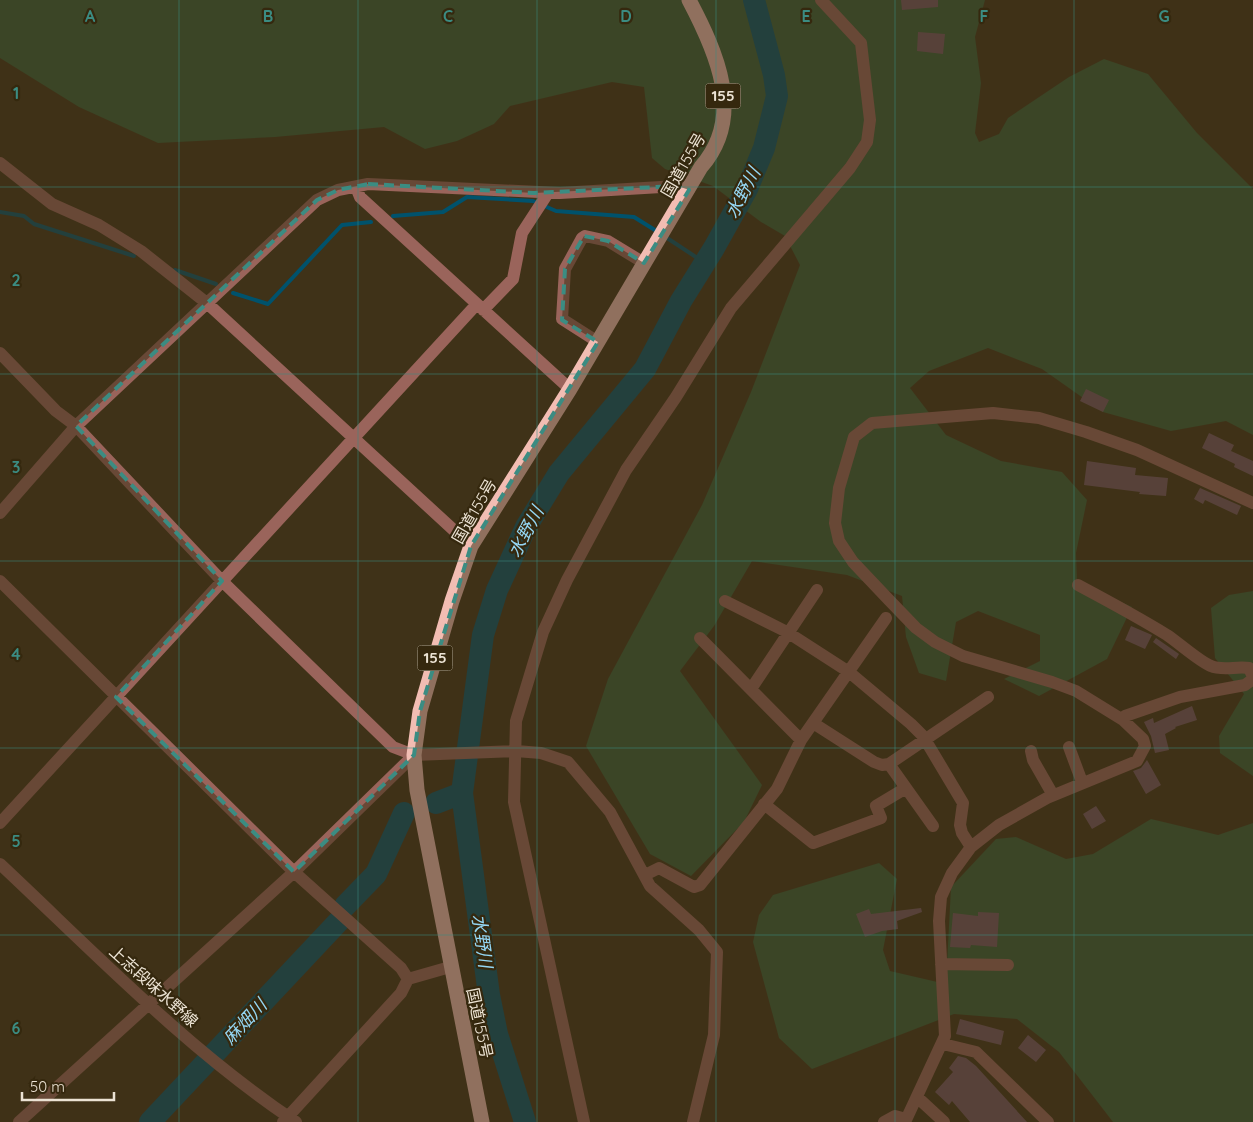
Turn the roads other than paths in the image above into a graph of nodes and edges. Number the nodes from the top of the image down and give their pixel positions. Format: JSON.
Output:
{"nodes":[{"id":1,"x":689,"y":0,"type":"edge"},
{"id":2,"x":821,"y":0,"type":"edge"},
{"id":3,"x":0,"y":164,"type":"edge"},
{"id":4,"x":356,"y":187,"type":"junction"},
{"id":5,"x":689,"y":190,"type":"junction"},
{"id":6,"x":548,"y":193,"type":"junction"},
{"id":7,"x":644,"y":263,"type":"junction"},
{"id":8,"x":208,"y":304,"type":"junction"},
{"id":9,"x":479,"y":308,"type":"junction"},
{"id":10,"x":598,"y":342,"type":"junction"},
{"id":11,"x":0,"y":353,"type":"edge"},
{"id":12,"x":570,"y":388,"type":"junction"},
{"id":13,"x":76,"y":426,"type":"junction"},
{"id":14,"x":353,"y":439,"type":"junction"},
{"id":15,"x":1253,"y":503,"type":"edge"},
{"id":16,"x":0,"y":513,"type":"edge"},
{"id":17,"x":471,"y":546,"type":"junction"},
{"id":18,"x":0,"y":581,"type":"edge"},
{"id":19,"x":222,"y":581,"type":"junction"},
{"id":20,"x":1078,"y":585,"type":"dead end"},
{"id":21,"x":817,"y":590,"type":"dead end"},
{"id":22,"x":725,"y":601,"type":"dead end"},
{"id":23,"x":886,"y":618,"type":"dead end"},
{"id":24,"x":788,"y":633,"type":"junction"},
{"id":25,"x":700,"y":638,"type":"dead end"},
{"id":26,"x":850,"y":672,"type":"junction"},
{"id":27,"x":1253,"y":678,"type":"edge"},
{"id":28,"x":751,"y":689,"type":"junction"},
{"id":29,"x":116,"y":697,"type":"junction"},
{"id":30,"x":988,"y":697,"type":"dead end"},
{"id":31,"x":1123,"y":720,"type":"junction"},
{"id":32,"x":813,"y":723,"type":"junction"},
{"id":33,"x":801,"y":740,"type":"junction"},
{"id":34,"x":925,"y":740,"type":"junction"},
{"id":35,"x":1069,"y":747,"type":"dead end"},
{"id":36,"x":1031,"y":750,"type":"dead end"},
{"id":37,"x":516,"y":752,"type":"junction"},
{"id":38,"x":421,"y":755,"type":"junction"},
{"id":39,"x":889,"y":764,"type":"junction"},
{"id":40,"x":1082,"y":782,"type":"junction"},
{"id":41,"x":906,"y":788,"type":"junction"},
{"id":42,"x":1053,"y":795,"type":"junction"},
{"id":43,"x":764,"y":804,"type":"junction"},
{"id":44,"x":0,"y":823,"type":"edge"},
{"id":45,"x":933,"y":826,"type":"dead end"},
{"id":46,"x":971,"y":847,"type":"junction"},
{"id":47,"x":0,"y":864,"type":"edge"},
{"id":48,"x":294,"y":872,"type":"junction"},
{"id":49,"x":646,"y":875,"type":"junction"},
{"id":50,"x":941,"y":964,"type":"junction"},
{"id":51,"x":1008,"y":965,"type":"dead end"},
{"id":52,"x":450,"y":968,"type":"junction"},
{"id":53,"x":408,"y":979,"type":"junction"},
{"id":54,"x":149,"y":1005,"type":"junction"},
{"id":55,"x":944,"y":1044,"type":"junction"},
{"id":56,"x":917,"y":1097,"type":"junction"},
{"id":57,"x":289,"y":1120,"type":"edge"},
{"id":58,"x":905,"y":1121,"type":"edge"},
{"id":59,"x":19,"y":1122,"type":"edge"},
{"id":60,"x":482,"y":1122,"type":"edge"},
{"id":61,"x":584,"y":1122,"type":"edge"},
{"id":62,"x":693,"y":1122,"type":"edge"},
{"id":63,"x":884,"y":1122,"type":"edge"},
{"id":64,"x":944,"y":1122,"type":"edge"},
{"id":65,"x":1048,"y":1122,"type":"edge"}],
"edges":[{"from":1,"to":5,"type":"highway","name":"国道155号","number":"155"},
{"from":2,"to":37,"type":"street"},
{"from":3,"to":8,"type":"street"},
{"from":4,"to":6,"type":"street"},
{"from":4,"to":8,"type":"street"},
{"from":4,"to":9,"type":"street"},
{"from":5,"to":6,"type":"street"},
{"from":5,"to":7,"type":"highway","name":"国道155号","number":"155"},
{"from":6,"to":9,"type":"street"},
{"from":7,"to":10,"type":"highway","name":"国道155号","number":"155"},
{"from":7,"to":10,"type":"street"},
{"from":8,"to":13,"type":"street"},
{"from":8,"to":14,"type":"street"},
{"from":9,"to":12,"type":"street"},
{"from":9,"to":14,"type":"street"},
{"from":10,"to":12,"type":"highway","name":"国道155号","number":"155"},
{"from":11,"to":13,"type":"street"},
{"from":12,"to":17,"type":"highway","name":"国道155号","number":"155"},
{"from":13,"to":16,"type":"street"},
{"from":13,"to":19,"type":"street"},
{"from":14,"to":17,"type":"street"},
{"from":14,"to":19,"type":"street"},
{"from":15,"to":31,"type":"street"},
{"from":17,"to":38,"type":"highway","name":"国道155号","number":"155"},
{"from":18,"to":29,"type":"street"},
{"from":19,"to":29,"type":"street"},
{"from":19,"to":38,"type":"street"},
{"from":20,"to":27,"type":"street"},
{"from":21,"to":24,"type":"street"},
{"from":22,"to":24,"type":"street"},
{"from":23,"to":26,"type":"street"},
{"from":24,"to":26,"type":"street"},
{"from":24,"to":28,"type":"street"},
{"from":25,"to":28,"type":"street"},
{"from":26,"to":32,"type":"street"},
{"from":26,"to":34,"type":"street"},
{"from":27,"to":31,"type":"street"},
{"from":28,"to":33,"type":"street"},
{"from":29,"to":44,"type":"street"},
{"from":29,"to":48,"type":"street"},
{"from":30,"to":34,"type":"street"},
{"from":31,"to":40,"type":"street"},
{"from":32,"to":33,"type":"street"},
{"from":32,"to":39,"type":"street"},
{"from":33,"to":43,"type":"street"},
{"from":34,"to":39,"type":"street"},
{"from":34,"to":46,"type":"street"},
{"from":35,"to":40,"type":"street"},
{"from":36,"to":42,"type":"street"},
{"from":37,"to":38,"type":"street"},
{"from":37,"to":49,"type":"street"},
{"from":37,"to":61,"type":"street"},
{"from":38,"to":48,"type":"street"},
{"from":38,"to":52,"type":"highway","name":"国道155号","number":"155"},
{"from":39,"to":41,"type":"street"},
{"from":40,"to":42,"type":"street"},
{"from":41,"to":43,"type":"street"},
{"from":41,"to":45,"type":"street"},
{"from":42,"to":46,"type":"street"},
{"from":43,"to":49,"type":"street"},
{"from":46,"to":50,"type":"street"},
{"from":47,"to":54,"type":"street","name":"上志段味水野線"},
{"from":48,"to":53,"type":"street"},
{"from":48,"to":54,"type":"street"},
{"from":49,"to":62,"type":"street"},
{"from":50,"to":51,"type":"street"},
{"from":50,"to":55,"type":"street"},
{"from":52,"to":53,"type":"street"},
{"from":52,"to":60,"type":"highway","name":"国道155号","number":"155"},
{"from":53,"to":57,"type":"street"},
{"from":54,"to":57,"type":"street","name":"上志段味水野線"},
{"from":54,"to":59,"type":"street"},
{"from":55,"to":56,"type":"street"},
{"from":55,"to":65,"type":"street"},
{"from":56,"to":58,"type":"street"},
{"from":56,"to":64,"type":"street"},
{"from":58,"to":63,"type":"street"}]}
